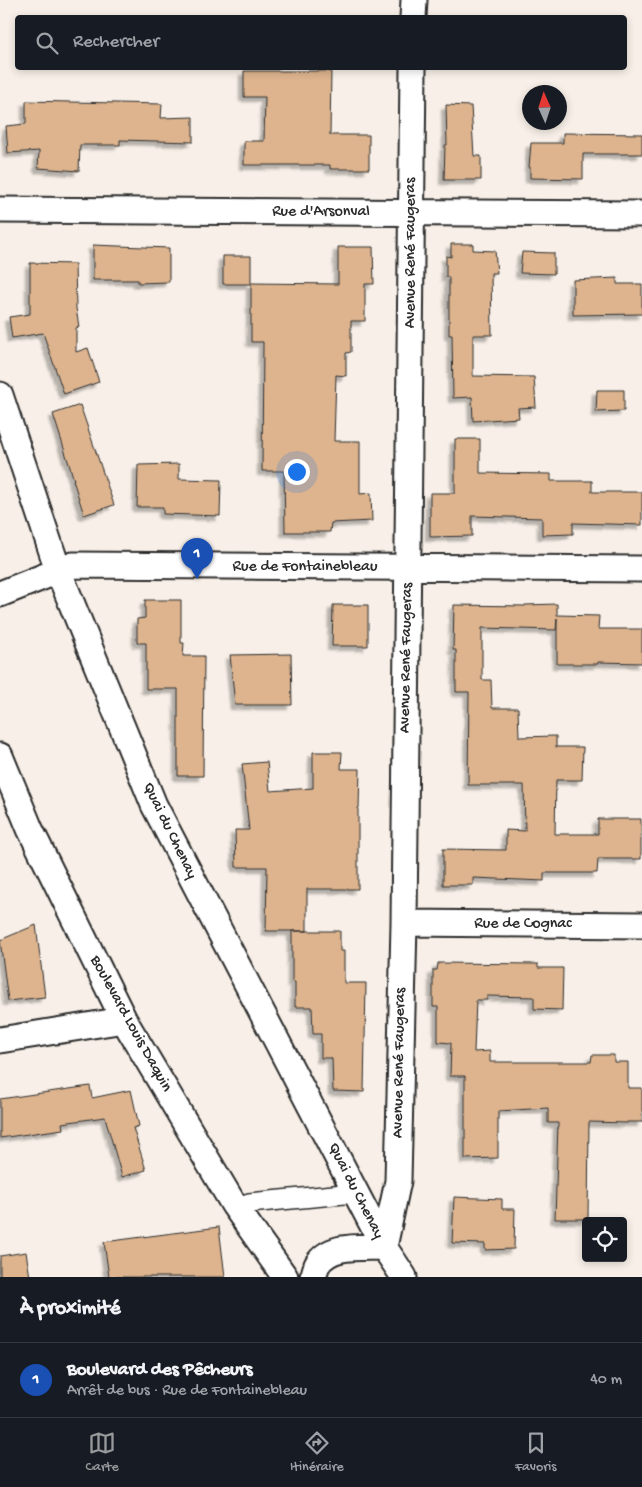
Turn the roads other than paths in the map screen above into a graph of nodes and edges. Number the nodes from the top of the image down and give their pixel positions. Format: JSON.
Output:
{"nodes":[{"id":1,"x":414,"y":0,"type":"edge"},
{"id":2,"x":413,"y":15,"type":"edge"},
{"id":3,"x":413,"y":70,"type":"edge"},
{"id":4,"x":0,"y":210,"type":"edge"},
{"id":5,"x":411,"y":213,"type":"junction"},
{"id":6,"x":642,"y":214,"type":"edge"},
{"id":7,"x":0,"y":395,"type":"edge"},
{"id":8,"x":408,"y":568,"type":"junction"},
{"id":9,"x":642,"y":569,"type":"edge"},
{"id":10,"x":58,"y":570,"type":"junction"},
{"id":11,"x":0,"y":594,"type":"edge"},
{"id":12,"x":0,"y":756,"type":"edge"},
{"id":13,"x":404,"y":924,"type":"junction"},
{"id":14,"x":642,"y":925,"type":"edge"},
{"id":15,"x":124,"y":1020,"type":"junction"},
{"id":16,"x":0,"y":1040,"type":"edge"},
{"id":17,"x":355,"y":1193,"type":"junction"},
{"id":18,"x":249,"y":1203,"type":"dead end"},
{"id":19,"x":384,"y":1248,"type":"junction"},
{"id":20,"x":285,"y":1277,"type":"edge"},
{"id":21,"x":313,"y":1277,"type":"edge"},
{"id":22,"x":404,"y":1277,"type":"edge"}],
"edges":[{"from":1,"to":2,"type":"street"},
{"from":3,"to":5,"type":"street","name":"Avenue René Faugeras"},
{"from":4,"to":5,"type":"street","name":"Rue d'Arsonval"},
{"from":5,"to":6,"type":"street","name":"Rue d'Arsonval"},
{"from":5,"to":8,"type":"street","name":"Avenue René Faugeras"},
{"from":7,"to":10,"type":"street","name":"Quai du Chenay"},
{"from":8,"to":9,"type":"street","name":"Rue de Fontainebleau"},
{"from":8,"to":10,"type":"street","name":"Rue de Fontainebleau"},
{"from":8,"to":13,"type":"street","name":"Avenue René Faugeras"},
{"from":10,"to":11,"type":"street","name":"Rue de Fontainebleau"},
{"from":10,"to":17,"type":"street","name":"Quai du Chenay"},
{"from":12,"to":15,"type":"street","name":"Boulevard Louis Daquin"},
{"from":13,"to":14,"type":"street","name":"Rue de Cognac"},
{"from":13,"to":19,"type":"street","name":"Avenue René Faugeras"},
{"from":15,"to":16,"type":"street"},
{"from":15,"to":20,"type":"street","name":"Boulevard Louis Daquin"},
{"from":17,"to":18,"type":"street"},
{"from":17,"to":19,"type":"street","name":"Quai du Chenay"},
{"from":19,"to":21,"type":"street"},
{"from":19,"to":22,"type":"street","name":"Quai du Chenay"}]}
